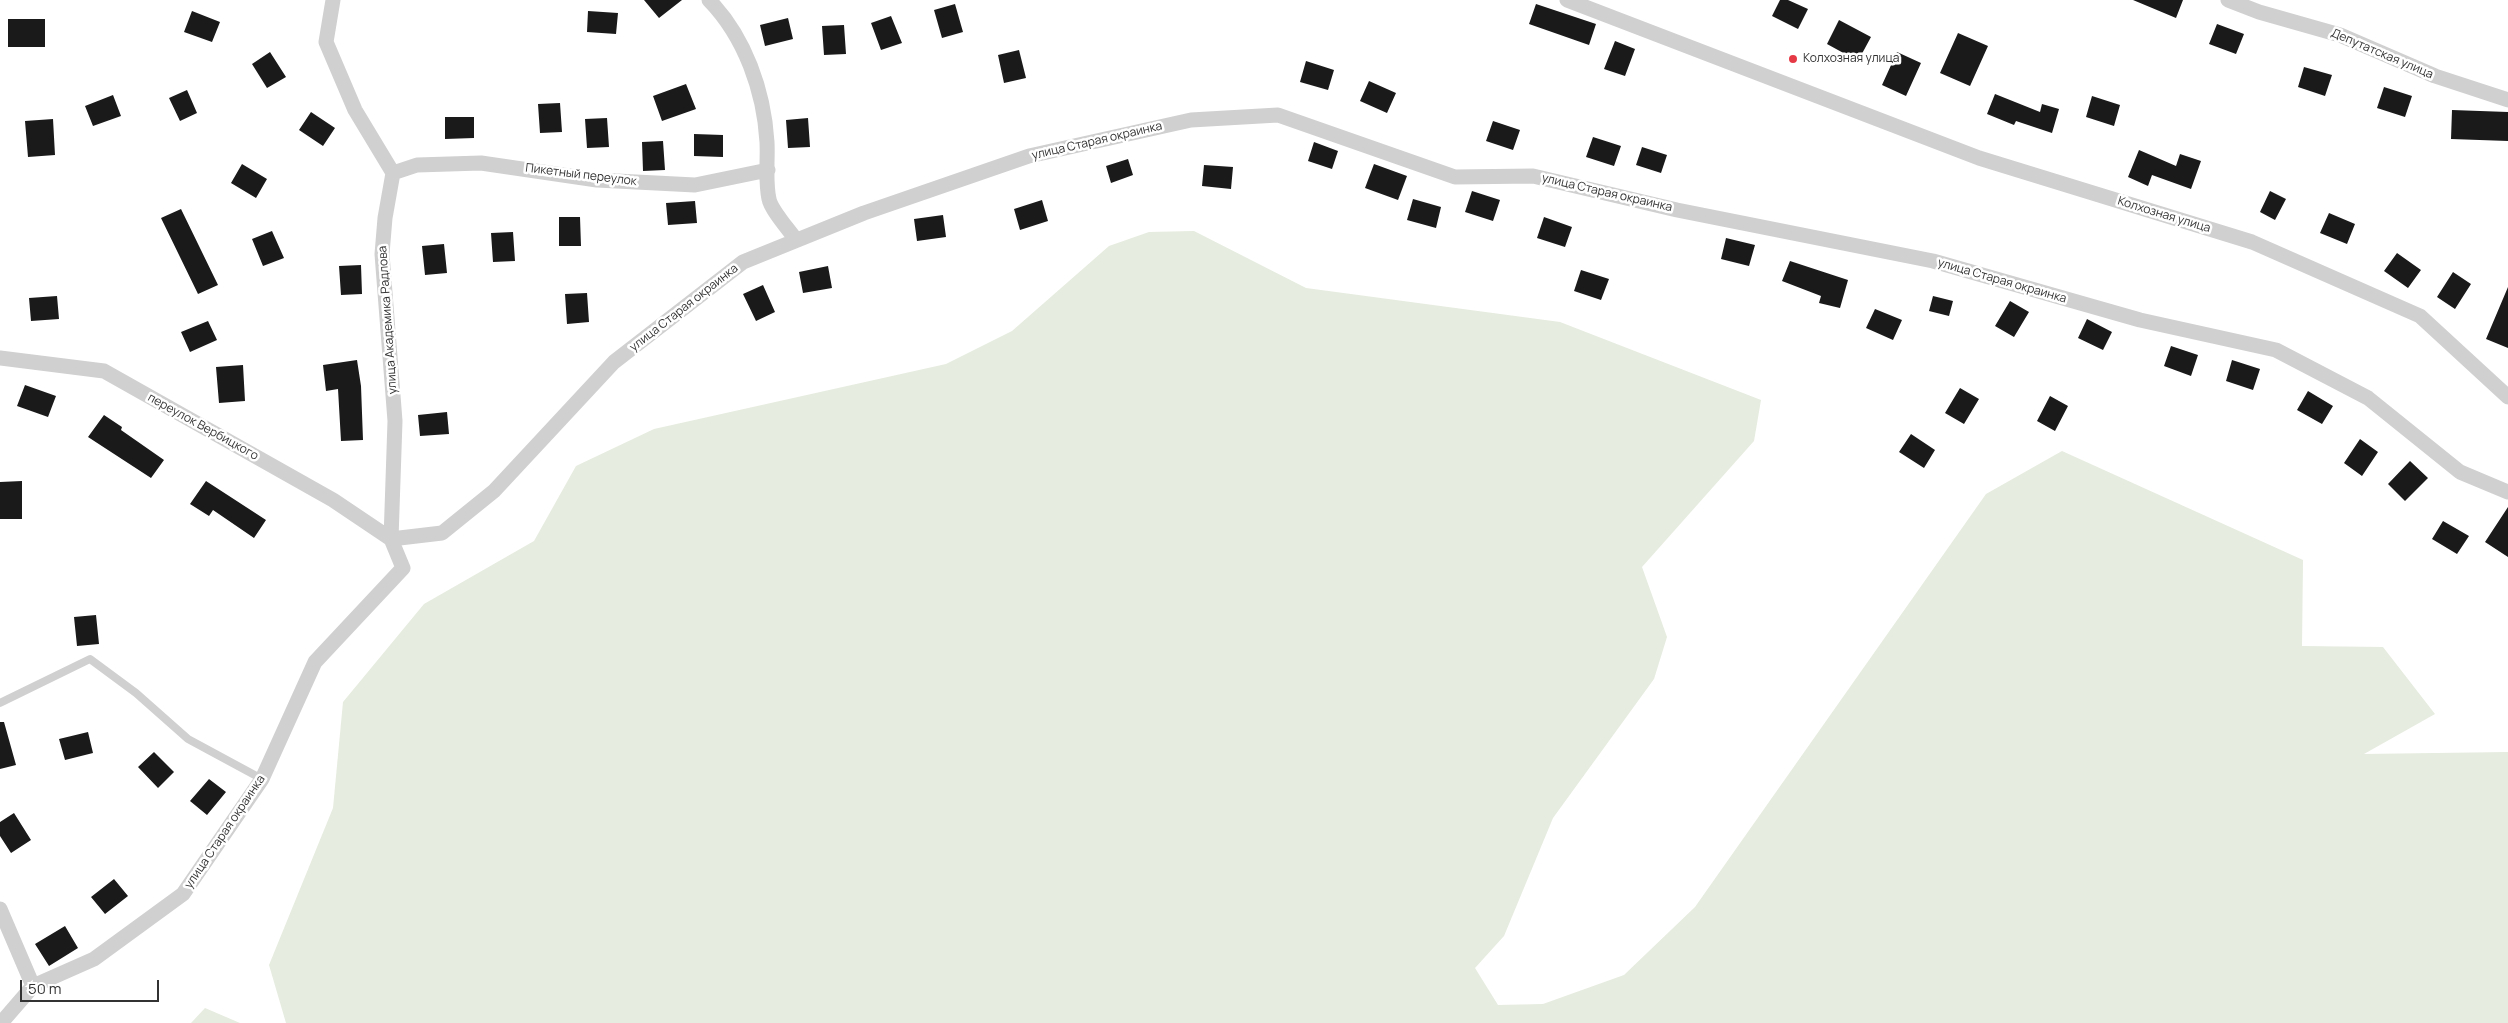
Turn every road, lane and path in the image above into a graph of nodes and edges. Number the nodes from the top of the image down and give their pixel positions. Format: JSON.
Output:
{"nodes":[{"id":1,"x":333,"y":0,"type":"edge"},
{"id":2,"x":709,"y":0,"type":"edge"},
{"id":3,"x":1567,"y":0,"type":"edge"},
{"id":4,"x":2228,"y":0,"type":"edge"},
{"id":5,"x":2508,"y":100,"type":"edge"},
{"id":6,"x":768,"y":170,"type":"junction"},
{"id":7,"x":393,"y":173,"type":"junction"},
{"id":8,"x":796,"y":240,"type":"junction"},
{"id":9,"x":0,"y":358,"type":"edge"},
{"id":10,"x":2508,"y":397,"type":"edge"},
{"id":11,"x":2508,"y":492,"type":"edge"},
{"id":12,"x":391,"y":539,"type":"junction"},
{"id":13,"x":0,"y":703,"type":"edge"},
{"id":14,"x":262,"y":779,"type":"junction"},
{"id":15,"x":0,"y":909,"type":"edge"},
{"id":16,"x":33,"y":986,"type":"junction"},
{"id":17,"x":1,"y":1023,"type":"edge"}],
"edges":[{"from":1,"to":7,"type":"street"},
{"from":2,"to":6,"type":"street"},
{"from":3,"to":10,"type":"street","name":"Колхозная улица"},
{"from":4,"to":5,"type":"street","name":"Депутатская улица"},
{"from":6,"to":7,"type":"street","name":"Пикетный переулок"},
{"from":6,"to":8,"type":"street"},
{"from":7,"to":12,"type":"street","name":"улица Академика Радлова"},
{"from":8,"to":11,"type":"street","name":"улица Старая окраинка"},
{"from":8,"to":12,"type":"street","name":"улица Старая окраинка"},
{"from":9,"to":12,"type":"street","name":"переулок Вербицкого"},
{"from":12,"to":14,"type":"street","name":"улица Старая окраинка"},
{"from":13,"to":14,"type":"lane"},
{"from":14,"to":16,"type":"street","name":"улица Старая окраинка"},
{"from":15,"to":16,"type":"street"},
{"from":16,"to":17,"type":"street","name":"улица Старая окраинка"}]}
